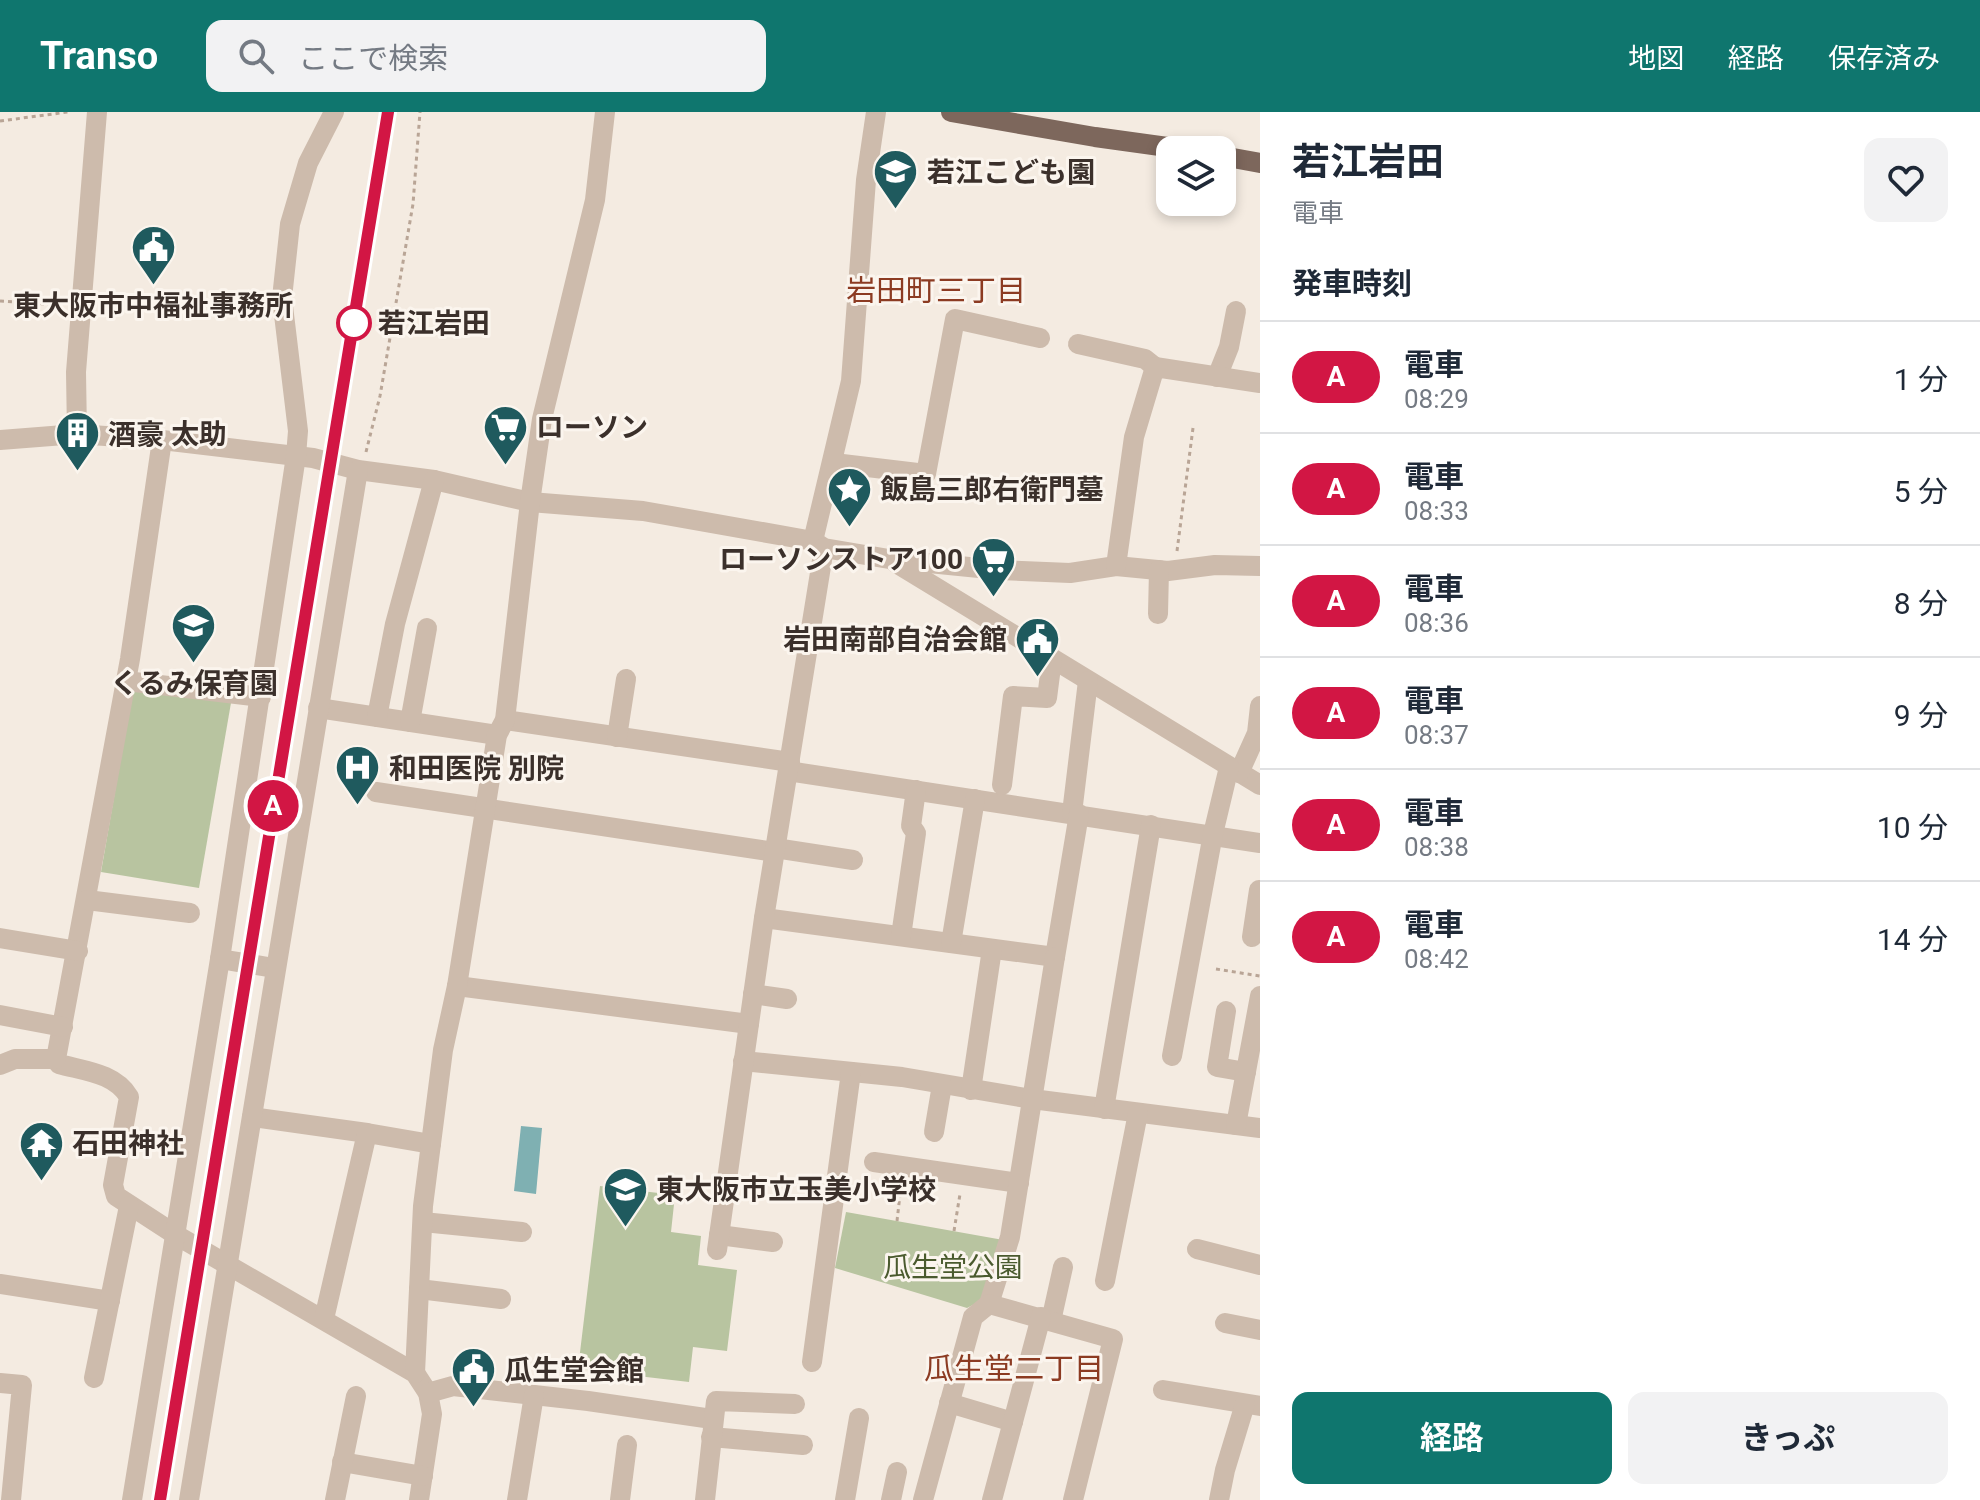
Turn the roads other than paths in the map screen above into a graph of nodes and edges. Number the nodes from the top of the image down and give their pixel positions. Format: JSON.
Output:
{"nodes":[{"id":1,"x":97,"y":112,"type":"edge"},
{"id":2,"x":334,"y":112,"type":"edge"},
{"id":3,"x":605,"y":112,"type":"edge"},
{"id":4,"x":876,"y":112,"type":"edge"},
{"id":5,"x":951,"y":112,"type":"edge"},
{"id":6,"x":1156,"y":145,"type":"edge"},
{"id":7,"x":1236,"y":159,"type":"edge"},
{"id":8,"x":1260,"y":163,"type":"edge"},
{"id":9,"x":1236,"y":311,"type":"dead end"},
{"id":10,"x":1040,"y":338,"type":"dead end"},
{"id":11,"x":1078,"y":344,"type":"dead end"},
{"id":12,"x":1155,"y":367,"type":"junction"},
{"id":13,"x":1217,"y":377,"type":"junction"},
{"id":14,"x":1260,"y":383,"type":"edge"},
{"id":15,"x":77,"y":434,"type":"junction"},
{"id":16,"x":0,"y":440,"type":"edge"},
{"id":17,"x":162,"y":440,"type":"junction"},
{"id":18,"x":296,"y":456,"type":"junction"},
{"id":19,"x":362,"y":461,"type":"junction"},
{"id":20,"x":834,"y":463,"type":"junction"},
{"id":21,"x":434,"y":480,"type":"junction"},
{"id":22,"x":530,"y":502,"type":"junction"},
{"id":23,"x":819,"y":544,"type":"junction"},
{"id":24,"x":889,"y":559,"type":"junction"},
{"id":25,"x":1116,"y":566,"type":"junction"},
{"id":26,"x":1260,"y":566,"type":"edge"},
{"id":27,"x":1167,"y":570,"type":"junction"},
{"id":28,"x":1158,"y":614,"type":"dead end"},
{"id":29,"x":427,"y":628,"type":"dead end"},
{"id":30,"x":1052,"y":659,"type":"junction"},
{"id":31,"x":626,"y":679,"type":"dead end"},
{"id":32,"x":126,"y":681,"type":"junction"},
{"id":33,"x":1088,"y":681,"type":"junction"},
{"id":34,"x":261,"y":697,"type":"junction"},
{"id":35,"x":318,"y":708,"type":"junction"},
{"id":36,"x":1260,"y":714,"type":"edge"},
{"id":37,"x":377,"y":717,"type":"junction"},
{"id":38,"x":410,"y":722,"type":"junction"},
{"id":39,"x":501,"y":727,"type":"junction"},
{"id":40,"x":617,"y":737,"type":"junction"},
{"id":41,"x":789,"y":767,"type":"junction"},
{"id":42,"x":1234,"y":770,"type":"junction"},
{"id":43,"x":1002,"y":785,"type":"dead end"},
{"id":44,"x":1260,"y":785,"type":"edge"},
{"id":45,"x":916,"y":790,"type":"junction"},
{"id":46,"x":376,"y":792,"type":"dead end"},
{"id":47,"x":975,"y":799,"type":"junction"},
{"id":48,"x":485,"y":809,"type":"junction"},
{"id":49,"x":1076,"y":814,"type":"junction"},
{"id":50,"x":1151,"y":825,"type":"junction"},
{"id":51,"x":1213,"y":834,"type":"junction"},
{"id":52,"x":1260,"y":843,"type":"edge"},
{"id":53,"x":775,"y":850,"type":"junction"},
{"id":54,"x":853,"y":860,"type":"dead end"},
{"id":55,"x":1259,"y":890,"type":"edge"},
{"id":56,"x":87,"y":900,"type":"junction"},
{"id":57,"x":190,"y":913,"type":"dead end"},
{"id":58,"x":1258,"y":915,"type":"edge"},
{"id":59,"x":764,"y":918,"type":"junction"},
{"id":60,"x":901,"y":936,"type":"junction"},
{"id":61,"x":1252,"y":937,"type":"dead end"},
{"id":62,"x":0,"y":938,"type":"edge"},
{"id":63,"x":951,"y":943,"type":"junction"},
{"id":64,"x":992,"y":949,"type":"junction"},
{"id":65,"x":78,"y":951,"type":"junction"},
{"id":66,"x":1055,"y":957,"type":"junction"},
{"id":67,"x":220,"y":959,"type":"junction"},
{"id":68,"x":274,"y":968,"type":"junction"},
{"id":69,"x":457,"y":986,"type":"junction"},
{"id":70,"x":753,"y":994,"type":"junction"},
{"id":71,"x":1260,"y":996,"type":"edge"},
{"id":72,"x":787,"y":999,"type":"dead end"},
{"id":73,"x":1226,"y":1011,"type":"dead end"},
{"id":74,"x":0,"y":1015,"type":"edge"},
{"id":75,"x":749,"y":1024,"type":"junction"},
{"id":76,"x":63,"y":1027,"type":"junction"},
{"id":77,"x":1172,"y":1056,"type":"dead end"},
{"id":78,"x":56,"y":1059,"type":"junction"},
{"id":79,"x":5,"y":1060,"type":"edge"},
{"id":80,"x":743,"y":1061,"type":"junction"},
{"id":81,"x":851,"y":1072,"type":"junction"},
{"id":82,"x":1246,"y":1072,"type":"junction"},
{"id":83,"x":942,"y":1085,"type":"junction"},
{"id":84,"x":971,"y":1090,"type":"junction"},
{"id":85,"x":1032,"y":1099,"type":"junction"},
{"id":86,"x":1104,"y":1109,"type":"junction"},
{"id":87,"x":1138,"y":1113,"type":"junction"},
{"id":88,"x":252,"y":1117,"type":"junction"},
{"id":89,"x":1236,"y":1125,"type":"junction"},
{"id":90,"x":1260,"y":1128,"type":"edge"},
{"id":91,"x":934,"y":1132,"type":"dead end"},
{"id":92,"x":367,"y":1133,"type":"junction"},
{"id":93,"x":431,"y":1144,"type":"junction"},
{"id":94,"x":874,"y":1162,"type":"dead end"},
{"id":95,"x":1019,"y":1183,"type":"junction"},
{"id":96,"x":129,"y":1206,"type":"junction"},
{"id":97,"x":423,"y":1222,"type":"junction"},
{"id":98,"x":522,"y":1232,"type":"dead end"},
{"id":99,"x":176,"y":1235,"type":"junction"},
{"id":100,"x":773,"y":1242,"type":"dead end"},
{"id":101,"x":1197,"y":1249,"type":"dead end"},
{"id":102,"x":227,"y":1264,"type":"junction"},
{"id":103,"x":1260,"y":1265,"type":"edge"},
{"id":104,"x":1063,"y":1267,"type":"dead end"},
{"id":105,"x":1105,"y":1281,"type":"dead end"},
{"id":106,"x":0,"y":1284,"type":"edge"},
{"id":107,"x":419,"y":1289,"type":"junction"},
{"id":108,"x":501,"y":1299,"type":"dead end"},
{"id":109,"x":110,"y":1301,"type":"junction"},
{"id":110,"x":989,"y":1304,"type":"junction"},
{"id":111,"x":324,"y":1319,"type":"junction"},
{"id":112,"x":1046,"y":1319,"type":"junction"},
{"id":113,"x":1225,"y":1323,"type":"dead end"},
{"id":114,"x":1260,"y":1330,"type":"edge"},
{"id":115,"x":812,"y":1362,"type":"dead end"},
{"id":116,"x":415,"y":1373,"type":"junction"},
{"id":117,"x":94,"y":1378,"type":"dead end"},
{"id":118,"x":0,"y":1383,"type":"edge"},
{"id":119,"x":1163,"y":1390,"type":"dead end"},
{"id":120,"x":428,"y":1393,"type":"junction"},
{"id":121,"x":534,"y":1395,"type":"junction"},
{"id":122,"x":356,"y":1396,"type":"dead end"},
{"id":123,"x":949,"y":1403,"type":"junction"},
{"id":124,"x":795,"y":1404,"type":"dead end"},
{"id":125,"x":1252,"y":1405,"type":"edge"},
{"id":126,"x":859,"y":1418,"type":"dead end"},
{"id":127,"x":1013,"y":1422,"type":"junction"},
{"id":128,"x":712,"y":1428,"type":"junction"},
{"id":129,"x":627,"y":1445,"type":"dead end"},
{"id":130,"x":803,"y":1445,"type":"dead end"},
{"id":131,"x":8,"y":1446,"type":"edge"},
{"id":132,"x":342,"y":1462,"type":"junction"},
{"id":133,"x":897,"y":1472,"type":"dead end"},
{"id":134,"x":423,"y":1476,"type":"junction"},
{"id":135,"x":11,"y":1500,"type":"edge"},
{"id":136,"x":132,"y":1500,"type":"edge"},
{"id":137,"x":189,"y":1500,"type":"edge"},
{"id":138,"x":335,"y":1500,"type":"edge"},
{"id":139,"x":419,"y":1500,"type":"edge"},
{"id":140,"x":517,"y":1500,"type":"edge"},
{"id":141,"x":620,"y":1500,"type":"edge"},
{"id":142,"x":705,"y":1500,"type":"edge"},
{"id":143,"x":845,"y":1500,"type":"edge"},
{"id":144,"x":891,"y":1500,"type":"edge"},
{"id":145,"x":923,"y":1500,"type":"edge"},
{"id":146,"x":992,"y":1500,"type":"edge"},
{"id":147,"x":1073,"y":1500,"type":"edge"},
{"id":148,"x":1219,"y":1500,"type":"edge"}],
"edges":[{"from":1,"to":15,"type":"street"},
{"from":2,"to":18,"type":"street"},
{"from":3,"to":22,"type":"street"},
{"from":4,"to":20,"type":"street"},
{"from":5,"to":6,"type":"main road"},
{"from":7,"to":8,"type":"main road"},
{"from":9,"to":13,"type":"street"},
{"from":10,"to":20,"type":"street"},
{"from":11,"to":12,"type":"street"},
{"from":12,"to":13,"type":"street"},
{"from":12,"to":25,"type":"street"},
{"from":13,"to":14,"type":"street"},
{"from":15,"to":16,"type":"street"},
{"from":15,"to":17,"type":"street"},
{"from":17,"to":18,"type":"street"},
{"from":17,"to":32,"type":"street"},
{"from":18,"to":19,"type":"street"},
{"from":18,"to":34,"type":"street"},
{"from":19,"to":21,"type":"street"},
{"from":19,"to":35,"type":"street"},
{"from":20,"to":23,"type":"street"},
{"from":21,"to":22,"type":"street"},
{"from":21,"to":37,"type":"street"},
{"from":22,"to":23,"type":"street"},
{"from":22,"to":39,"type":"street"},
{"from":23,"to":24,"type":"street"},
{"from":23,"to":41,"type":"street"},
{"from":24,"to":25,"type":"street"},
{"from":24,"to":30,"type":"street"},
{"from":25,"to":27,"type":"street"},
{"from":26,"to":27,"type":"street"},
{"from":27,"to":28,"type":"street"},
{"from":29,"to":38,"type":"street"},
{"from":30,"to":33,"type":"street"},
{"from":30,"to":43,"type":"street"},
{"from":31,"to":40,"type":"street"},
{"from":32,"to":34,"type":"street"},
{"from":32,"to":56,"type":"street"},
{"from":33,"to":42,"type":"street"},
{"from":33,"to":49,"type":"street"},
{"from":34,"to":67,"type":"street"},
{"from":35,"to":37,"type":"street"},
{"from":35,"to":68,"type":"street"},
{"from":36,"to":42,"type":"street"},
{"from":37,"to":38,"type":"street"},
{"from":38,"to":39,"type":"street"},
{"from":39,"to":40,"type":"street"},
{"from":39,"to":48,"type":"street"},
{"from":40,"to":41,"type":"street"},
{"from":41,"to":45,"type":"street"},
{"from":41,"to":53,"type":"street"},
{"from":42,"to":44,"type":"street"},
{"from":42,"to":51,"type":"street"},
{"from":45,"to":47,"type":"street"},
{"from":45,"to":60,"type":"street"},
{"from":46,"to":48,"type":"street"},
{"from":47,"to":49,"type":"street"},
{"from":47,"to":63,"type":"street"},
{"from":48,"to":53,"type":"street"},
{"from":48,"to":69,"type":"street"},
{"from":49,"to":50,"type":"street"},
{"from":49,"to":66,"type":"street"},
{"from":50,"to":51,"type":"street"},
{"from":50,"to":86,"type":"street"},
{"from":51,"to":52,"type":"street"},
{"from":51,"to":77,"type":"street"},
{"from":53,"to":54,"type":"street"},
{"from":53,"to":59,"type":"street"},
{"from":55,"to":58,"type":"street"},
{"from":56,"to":57,"type":"street"},
{"from":56,"to":65,"type":"street"},
{"from":58,"to":61,"type":"street"},
{"from":59,"to":60,"type":"street"},
{"from":59,"to":70,"type":"street"},
{"from":60,"to":63,"type":"street"},
{"from":62,"to":65,"type":"street"},
{"from":63,"to":64,"type":"street"},
{"from":64,"to":66,"type":"street"},
{"from":64,"to":84,"type":"street"},
{"from":65,"to":76,"type":"street"},
{"from":66,"to":85,"type":"street"},
{"from":67,"to":68,"type":"street"},
{"from":67,"to":99,"type":"street"},
{"from":68,"to":88,"type":"street"},
{"from":69,"to":75,"type":"street"},
{"from":69,"to":93,"type":"street"},
{"from":70,"to":72,"type":"street"},
{"from":70,"to":75,"type":"street"},
{"from":71,"to":82,"type":"street"},
{"from":73,"to":82,"type":"street"},
{"from":74,"to":76,"type":"street"},
{"from":75,"to":80,"type":"street"},
{"from":76,"to":78,"type":"street"},
{"from":78,"to":79,"type":"street"},
{"from":78,"to":96,"type":"street"},
{"from":80,"to":81,"type":"street"},
{"from":80,"to":100,"type":"street"},
{"from":81,"to":83,"type":"street"},
{"from":81,"to":115,"type":"street"},
{"from":82,"to":89,"type":"street"},
{"from":83,"to":84,"type":"street"},
{"from":83,"to":91,"type":"street"},
{"from":84,"to":85,"type":"street"},
{"from":85,"to":86,"type":"street"},
{"from":85,"to":95,"type":"street"},
{"from":86,"to":87,"type":"street"},
{"from":87,"to":89,"type":"street"},
{"from":87,"to":105,"type":"street"},
{"from":88,"to":92,"type":"street"},
{"from":88,"to":102,"type":"street"},
{"from":89,"to":90,"type":"street"},
{"from":92,"to":93,"type":"street"},
{"from":92,"to":111,"type":"street"},
{"from":93,"to":97,"type":"street"},
{"from":94,"to":95,"type":"street"},
{"from":95,"to":110,"type":"street"},
{"from":96,"to":99,"type":"street"},
{"from":96,"to":109,"type":"street"},
{"from":97,"to":98,"type":"street"},
{"from":97,"to":107,"type":"street"},
{"from":99,"to":102,"type":"street"},
{"from":99,"to":136,"type":"street"},
{"from":101,"to":103,"type":"street"},
{"from":102,"to":111,"type":"street"},
{"from":102,"to":137,"type":"street"},
{"from":104,"to":112,"type":"street"},
{"from":106,"to":109,"type":"street"},
{"from":107,"to":108,"type":"street"},
{"from":107,"to":116,"type":"street"},
{"from":109,"to":117,"type":"street"},
{"from":110,"to":112,"type":"street"},
{"from":110,"to":123,"type":"street"},
{"from":111,"to":116,"type":"street"},
{"from":112,"to":127,"type":"street"},
{"from":112,"to":147,"type":"street"},
{"from":113,"to":114,"type":"street"},
{"from":116,"to":120,"type":"street"},
{"from":118,"to":131,"type":"street"},
{"from":119,"to":125,"type":"street"},
{"from":120,"to":121,"type":"street"},
{"from":120,"to":134,"type":"street"},
{"from":121,"to":128,"type":"street"},
{"from":121,"to":140,"type":"street"},
{"from":122,"to":132,"type":"street"},
{"from":123,"to":127,"type":"street"},
{"from":123,"to":145,"type":"street"},
{"from":124,"to":128,"type":"street"},
{"from":125,"to":148,"type":"street"},
{"from":126,"to":143,"type":"street"},
{"from":127,"to":146,"type":"street"},
{"from":128,"to":130,"type":"street"},
{"from":128,"to":142,"type":"street"},
{"from":129,"to":141,"type":"street"},
{"from":131,"to":135,"type":"street"},
{"from":132,"to":134,"type":"street"},
{"from":132,"to":138,"type":"street"},
{"from":133,"to":144,"type":"street"},
{"from":134,"to":139,"type":"street"}]}
